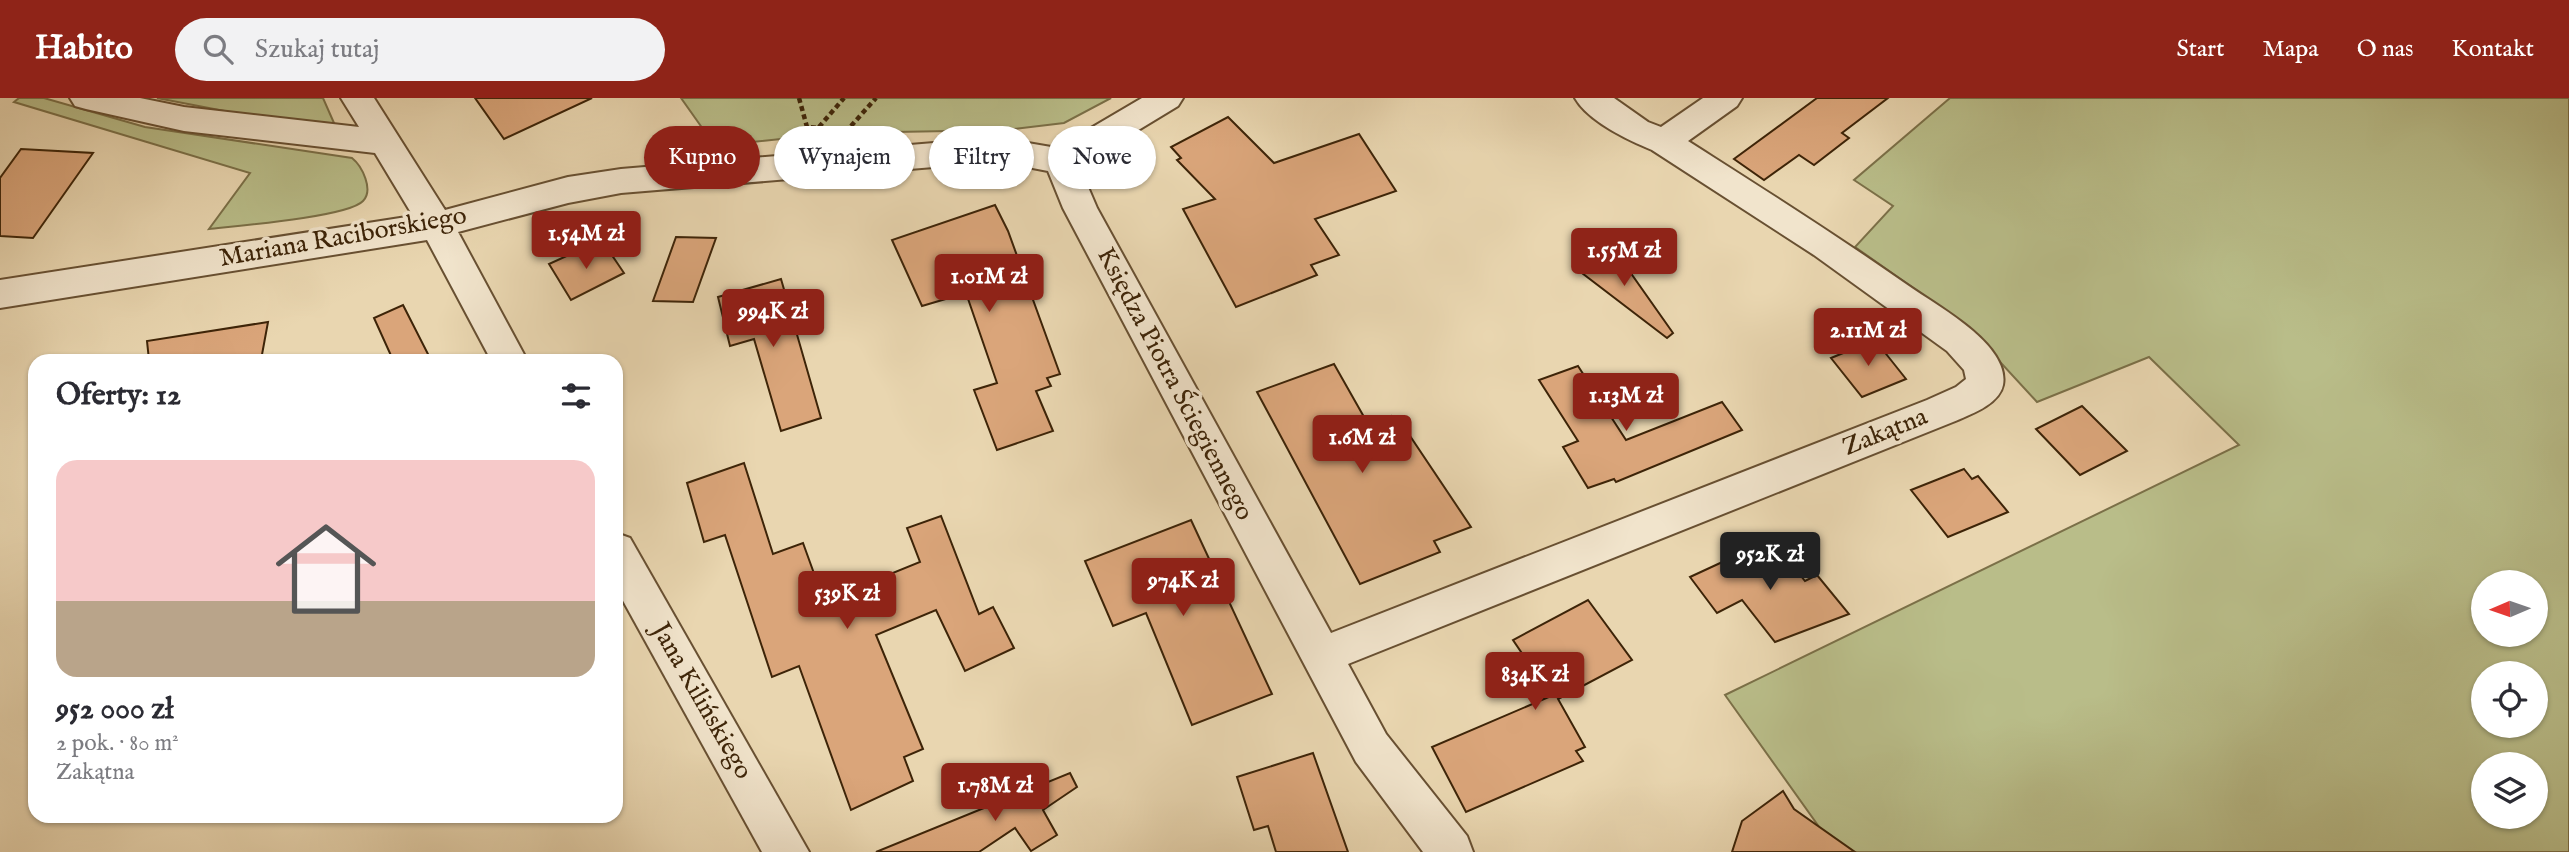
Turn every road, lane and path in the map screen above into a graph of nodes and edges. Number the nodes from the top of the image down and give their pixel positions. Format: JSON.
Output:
{"nodes":[{"id":1,"x":86,"y":98,"type":"edge"},
{"id":2,"x":357,"y":98,"type":"edge"},
{"id":3,"x":799,"y":98,"type":"edge"},
{"id":4,"x":844,"y":98,"type":"edge"},
{"id":5,"x":876,"y":98,"type":"edge"},
{"id":6,"x":1167,"y":98,"type":"edge"},
{"id":7,"x":1591,"y":98,"type":"edge"},
{"id":8,"x":1726,"y":98,"type":"edge"},
{"id":9,"x":851,"y":126,"type":"edge"},
{"id":10,"x":1120,"y":126,"type":"edge"},
{"id":11,"x":384,"y":142,"type":"junction"},
{"id":12,"x":1664,"y":142,"type":"junction"},
{"id":13,"x":1048,"y":159,"type":"edge"},
{"id":14,"x":1072,"y":189,"type":"edge"},
{"id":15,"x":437,"y":225,"type":"junction"},
{"id":16,"x":0,"y":294,"type":"edge"},
{"id":17,"x":505,"y":354,"type":"edge"},
{"id":18,"x":623,"y":562,"type":"edge"},
{"id":19,"x":1321,"y":656,"type":"junction"},
{"id":20,"x":788,"y":852,"type":"edge"},
{"id":21,"x":1451,"y":852,"type":"edge"}],
"edges":[{"from":1,"to":11,"type":"street"},
{"from":2,"to":11,"type":"street"},
{"from":3,"to":4,"type":"path"},
{"from":5,"to":9,"type":"path"},
{"from":6,"to":10,"type":"street"},
{"from":7,"to":12,"type":"street","name":"Zakątna"},
{"from":8,"to":12,"type":"street"},
{"from":11,"to":15,"type":"street"},
{"from":12,"to":19,"type":"street","name":"Zakątna"},
{"from":13,"to":15,"type":"street","name":"Mariana Raciborskiego"},
{"from":14,"to":19,"type":"street","name":"Księdza Piotra Ściegiennego"},
{"from":15,"to":16,"type":"street","name":"Mariana Raciborskiego"},
{"from":15,"to":17,"type":"street"},
{"from":18,"to":20,"type":"street","name":"Jana Kilińskiego"},
{"from":19,"to":21,"type":"street","name":"Księdza Piotra Ściegiennego"}]}
